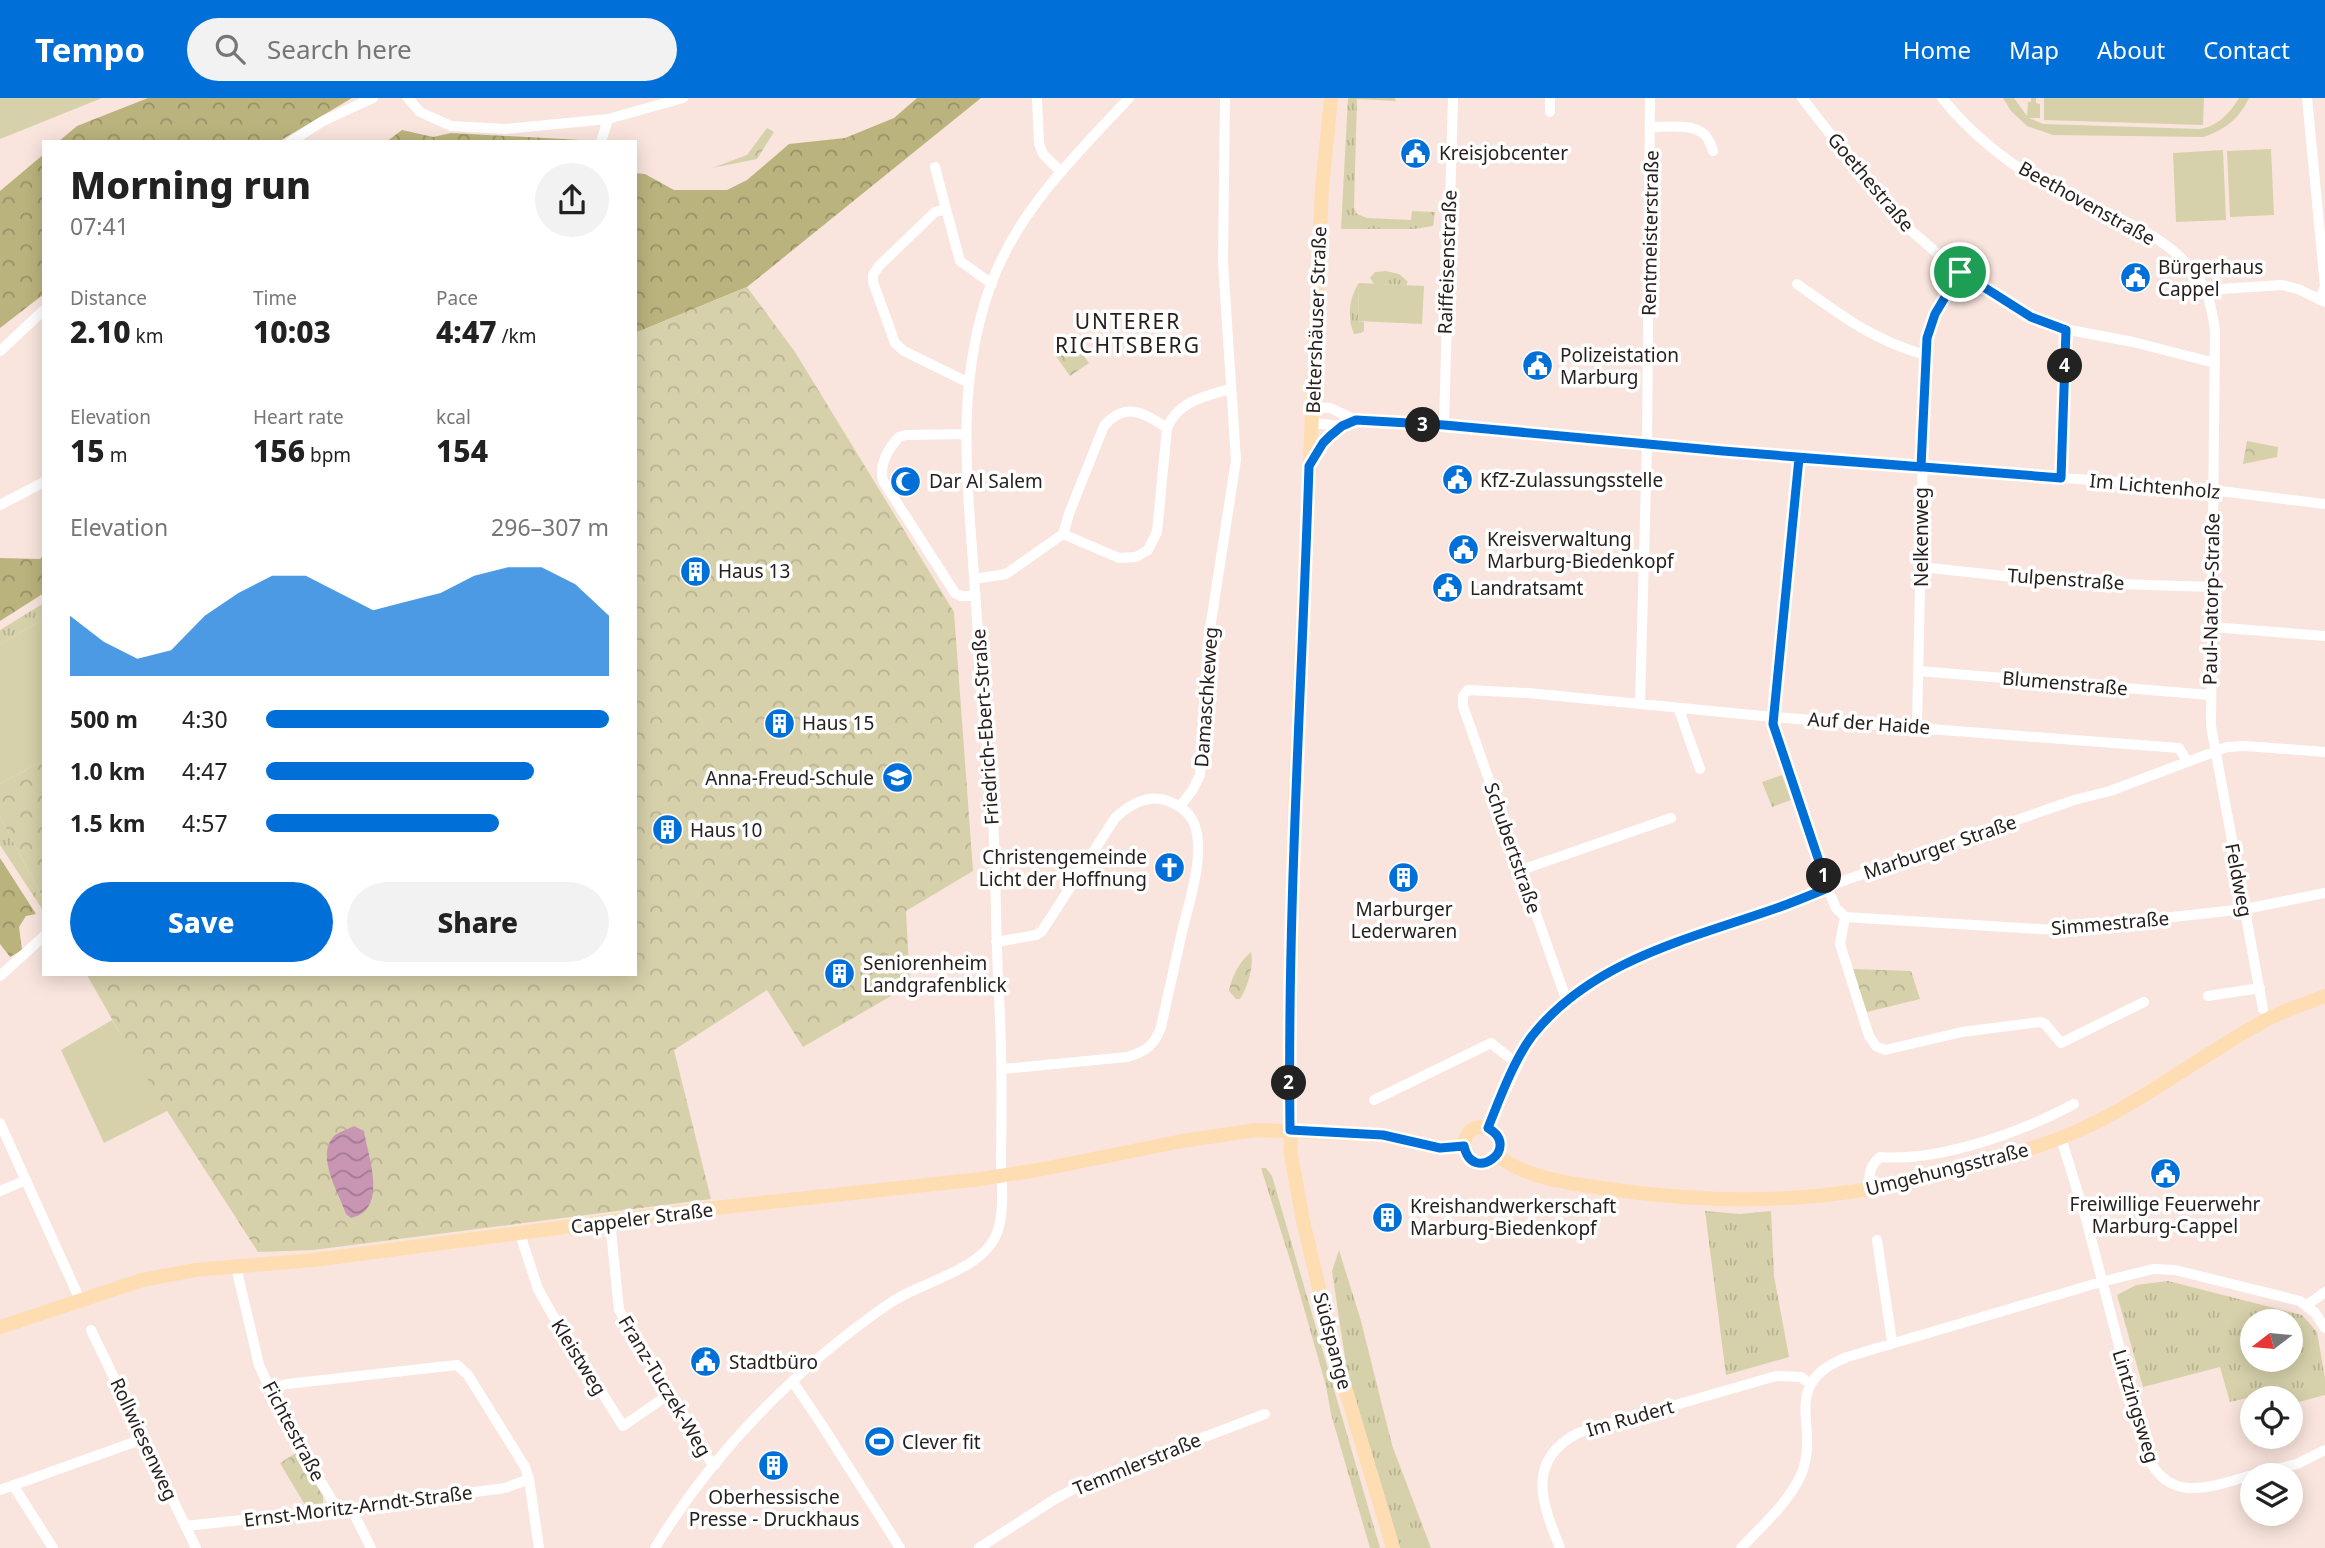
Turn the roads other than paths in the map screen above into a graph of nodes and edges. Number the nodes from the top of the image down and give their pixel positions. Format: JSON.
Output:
{"nodes":[{"id":1,"x":373,"y":98,"type":"edge"},
{"id":2,"x":408,"y":98,"type":"edge"},
{"id":3,"x":683,"y":98,"type":"edge"},
{"id":4,"x":1037,"y":98,"type":"edge"},
{"id":5,"x":1129,"y":98,"type":"edge"},
{"id":6,"x":1225,"y":98,"type":"edge"},
{"id":7,"x":1331,"y":98,"type":"edge"},
{"id":8,"x":1453,"y":98,"type":"edge"},
{"id":9,"x":1550,"y":98,"type":"edge"},
{"id":10,"x":1650,"y":98,"type":"edge"},
{"id":11,"x":1802,"y":98,"type":"edge"},
{"id":12,"x":1942,"y":98,"type":"edge"},
{"id":13,"x":2307,"y":98,"type":"edge"},
{"id":14,"x":1550,"y":111,"type":"dead end"},
{"id":15,"x":608,"y":119,"type":"junction"},
{"id":16,"x":1651,"y":127,"type":"junction"},
{"id":17,"x":293,"y":140,"type":"edge"},
{"id":18,"x":602,"y":140,"type":"edge"},
{"id":19,"x":1713,"y":151,"type":"dead end"},
{"id":20,"x":935,"y":167,"type":"dead end"},
{"id":21,"x":1061,"y":172,"type":"junction"},
{"id":22,"x":946,"y":209,"type":"junction"},
{"id":23,"x":1960,"y":272,"type":"junction"},
{"id":24,"x":992,"y":284,"type":"junction"},
{"id":25,"x":1797,"y":284,"type":"dead end"},
{"id":26,"x":2205,"y":290,"type":"junction"},
{"id":27,"x":2323,"y":301,"type":"edge"},
{"id":28,"x":42,"y":312,"type":"edge"},
{"id":29,"x":2066,"y":330,"type":"junction"},
{"id":30,"x":0,"y":351,"type":"edge"},
{"id":31,"x":1924,"y":355,"type":"junction"},
{"id":32,"x":2215,"y":363,"type":"junction"},
{"id":33,"x":967,"y":382,"type":"junction"},
{"id":34,"x":1230,"y":389,"type":"junction"},
{"id":35,"x":1312,"y":407,"type":"junction"},
{"id":36,"x":1356,"y":420,"type":"junction"},
{"id":37,"x":1312,"y":423,"type":"junction"},
{"id":38,"x":1444,"y":425,"type":"junction"},
{"id":39,"x":1342,"y":426,"type":"junction"},
{"id":40,"x":1167,"y":428,"type":"junction"},
{"id":41,"x":965,"y":434,"type":"junction"},
{"id":42,"x":1647,"y":445,"type":"junction"},
{"id":43,"x":1799,"y":458,"type":"junction"},
{"id":44,"x":1309,"y":466,"type":"junction"},
{"id":45,"x":1921,"y":467,"type":"junction"},
{"id":46,"x":2061,"y":478,"type":"junction"},
{"id":47,"x":42,"y":483,"type":"edge"},
{"id":48,"x":2212,"y":490,"type":"junction"},
{"id":49,"x":2325,"y":504,"type":"edge"},
{"id":50,"x":0,"y":505,"type":"edge"},
{"id":51,"x":1063,"y":534,"type":"junction"},
{"id":52,"x":1921,"y":567,"type":"junction"},
{"id":53,"x":974,"y":579,"type":"junction"},
{"id":54,"x":2211,"y":587,"type":"junction"},
{"id":55,"x":975,"y":596,"type":"junction"},
{"id":56,"x":2211,"y":627,"type":"junction"},
{"id":57,"x":2325,"y":636,"type":"edge"},
{"id":58,"x":1919,"y":671,"type":"junction"},
{"id":59,"x":2210,"y":695,"type":"junction"},
{"id":60,"x":1463,"y":696,"type":"joint"},
{"id":61,"x":1640,"y":704,"type":"junction"},
{"id":62,"x":1680,"y":708,"type":"junction"},
{"id":63,"x":1773,"y":717,"type":"junction"},
{"id":64,"x":1917,"y":727,"type":"junction"},
{"id":65,"x":2214,"y":751,"type":"junction"},
{"id":66,"x":2325,"y":751,"type":"edge"},
{"id":67,"x":2187,"y":761,"type":"junction"},
{"id":68,"x":1700,"y":769,"type":"dead end"},
{"id":69,"x":1180,"y":806,"type":"junction"},
{"id":70,"x":1671,"y":818,"type":"dead end"},
{"id":71,"x":1521,"y":870,"type":"junction"},
{"id":72,"x":1828,"y":888,"type":"junction"},
{"id":73,"x":2325,"y":893,"type":"edge"},
{"id":74,"x":2245,"y":909,"type":"junction"},
{"id":75,"x":1845,"y":917,"type":"junction"},
{"id":76,"x":42,"y":938,"type":"edge"},
{"id":77,"x":996,"y":942,"type":"junction"},
{"id":78,"x":0,"y":976,"type":"edge"},
{"id":79,"x":2260,"y":988,"type":"junction"},
{"id":80,"x":2208,"y":996,"type":"dead end"},
{"id":81,"x":2325,"y":996,"type":"edge"},
{"id":82,"x":1566,"y":999,"type":"junction"},
{"id":83,"x":2144,"y":1002,"type":"dead end"},
{"id":84,"x":2263,"y":1009,"type":"dead end"},
{"id":85,"x":1517,"y":1064,"type":"junction"},
{"id":86,"x":1003,"y":1069,"type":"junction"},
{"id":87,"x":1374,"y":1100,"type":"dead end"},
{"id":88,"x":2074,"y":1104,"type":"dead end"},
{"id":89,"x":0,"y":1123,"type":"edge"},
{"id":90,"x":1488,"y":1128,"type":"junction"},
{"id":91,"x":1290,"y":1130,"type":"junction"},
{"id":92,"x":2061,"y":1138,"type":"junction"},
{"id":93,"x":1464,"y":1146,"type":"junction"},
{"id":94,"x":1497,"y":1156,"type":"junction"},
{"id":95,"x":1001,"y":1176,"type":"junction"},
{"id":96,"x":26,"y":1180,"type":"junction"},
{"id":97,"x":1868,"y":1190,"type":"junction"},
{"id":98,"x":0,"y":1191,"type":"edge"},
{"id":99,"x":610,"y":1221,"type":"junction"},
{"id":100,"x":520,"y":1234,"type":"junction"},
{"id":101,"x":1877,"y":1240,"type":"dead end"},
{"id":102,"x":236,"y":1267,"type":"junction"},
{"id":103,"x":2101,"y":1282,"type":"junction"},
{"id":104,"x":2325,"y":1292,"type":"edge"},
{"id":105,"x":80,"y":1300,"type":"junction"},
{"id":106,"x":2307,"y":1305,"type":"junction"},
{"id":107,"x":0,"y":1327,"type":"edge"},
{"id":108,"x":2325,"y":1328,"type":"edge"},
{"id":109,"x":91,"y":1330,"type":"dead end"},
{"id":110,"x":1892,"y":1342,"type":"junction"},
{"id":111,"x":793,"y":1382,"type":"junction"},
{"id":112,"x":1810,"y":1384,"type":"junction"},
{"id":113,"x":270,"y":1390,"type":"junction"},
{"id":114,"x":668,"y":1395,"type":"junction"},
{"id":115,"x":1265,"y":1414,"type":"dead end"},
{"id":116,"x":142,"y":1439,"type":"junction"},
{"id":117,"x":2325,"y":1450,"type":"edge"},
{"id":118,"x":2299,"y":1463,"type":"edge"},
{"id":119,"x":715,"y":1465,"type":"junction"},
{"id":120,"x":529,"y":1479,"type":"junction"},
{"id":121,"x":2240,"y":1479,"type":"edge"},
{"id":122,"x":13,"y":1485,"type":"junction"},
{"id":123,"x":0,"y":1490,"type":"edge"},
{"id":124,"x":351,"y":1508,"type":"junction"},
{"id":125,"x":338,"y":1510,"type":"junction"},
{"id":126,"x":185,"y":1526,"type":"junction"},
{"id":127,"x":52,"y":1548,"type":"edge"},
{"id":128,"x":196,"y":1548,"type":"edge"},
{"id":129,"x":371,"y":1548,"type":"edge"},
{"id":130,"x":540,"y":1548,"type":"edge"},
{"id":131,"x":655,"y":1548,"type":"edge"},
{"id":132,"x":900,"y":1548,"type":"edge"},
{"id":133,"x":979,"y":1548,"type":"edge"},
{"id":134,"x":1393,"y":1548,"type":"edge"},
{"id":135,"x":1560,"y":1548,"type":"edge"},
{"id":136,"x":1741,"y":1548,"type":"edge"}],
"edges":[{"from":1,"to":17,"type":"street"},
{"from":2,"to":15,"type":"street"},
{"from":3,"to":15,"type":"street"},
{"from":4,"to":21,"type":"street"},
{"from":5,"to":21,"type":"street","name":"Friedrich-Ebert-Straße"},
{"from":6,"to":34,"type":"street","name":"Damaschkeweg"},
{"from":7,"to":35,"type":"main road","name":"Beltershäuser Straße"},
{"from":8,"to":38,"type":"street","name":"Raiffeisenstraße"},
{"from":9,"to":14,"type":"street"},
{"from":10,"to":16,"type":"street","name":"Rentmeisterstraße"},
{"from":11,"to":23,"type":"street","name":"Goethestraße"},
{"from":12,"to":26,"type":"street","name":"Beethovenstraße"},
{"from":13,"to":27,"type":"street"},
{"from":15,"to":18,"type":"street"},
{"from":16,"to":19,"type":"street"},
{"from":16,"to":42,"type":"street","name":"Rentmeisterstraße"},
{"from":20,"to":22,"type":"street"},
{"from":21,"to":24,"type":"street","name":"Friedrich-Ebert-Straße"},
{"from":22,"to":24,"type":"street"},
{"from":22,"to":33,"type":"street"},
{"from":23,"to":29,"type":"street","name":"Goethestraße"},
{"from":23,"to":31,"type":"street","name":"Nelkenweg"},
{"from":24,"to":33,"type":"street","name":"Friedrich-Ebert-Straße"},
{"from":25,"to":31,"type":"street"},
{"from":26,"to":27,"type":"street"},
{"from":26,"to":32,"type":"street","name":"Beethovenstraße"},
{"from":28,"to":30,"type":"street"},
{"from":29,"to":32,"type":"street","name":"Goethestraße"},
{"from":29,"to":46,"type":"street"},
{"from":31,"to":45,"type":"street","name":"Nelkenweg"},
{"from":32,"to":48,"type":"street","name":"Paul-Natorp-Straße"},
{"from":33,"to":41,"type":"street","name":"Friedrich-Ebert-Straße"},
{"from":34,"to":40,"type":"street"},
{"from":34,"to":69,"type":"street","name":"Damaschkeweg"},
{"from":35,"to":36,"type":"street","name":"Im Lichtenholz"},
{"from":35,"to":37,"type":"main road","name":"Beltershäuser Straße"},
{"from":36,"to":38,"type":"street","name":"Im Lichtenholz"},
{"from":36,"to":39,"type":"street","name":"Im Lichtenholz"},
{"from":37,"to":39,"type":"street","name":"Im Lichtenholz"},
{"from":37,"to":44,"type":"main road","name":"Beltershäuser Straße"},
{"from":38,"to":42,"type":"street","name":"Im Lichtenholz"},
{"from":39,"to":44,"type":"street","name":"Im Lichtenholz"},
{"from":40,"to":51,"type":"street"},
{"from":40,"to":51,"type":"street"},
{"from":41,"to":53,"type":"street","name":"Friedrich-Ebert-Straße"},
{"from":41,"to":55,"type":"street"},
{"from":42,"to":43,"type":"street","name":"Im Lichtenholz"},
{"from":42,"to":61,"type":"street","name":"Rentmeisterstraße"},
{"from":43,"to":45,"type":"street","name":"Im Lichtenholz"},
{"from":43,"to":63,"type":"street"},
{"from":44,"to":91,"type":"main road","name":"Beltershäuser Straße"},
{"from":45,"to":46,"type":"street","name":"Im Lichtenholz"},
{"from":45,"to":52,"type":"street","name":"Nelkenweg"},
{"from":46,"to":48,"type":"street","name":"Im Lichtenholz"},
{"from":47,"to":50,"type":"street"},
{"from":48,"to":49,"type":"street","name":"Im Lichtenholz"},
{"from":48,"to":54,"type":"street","name":"Paul-Natorp-Straße"},
{"from":51,"to":53,"type":"street"},
{"from":52,"to":54,"type":"street","name":"Tulpenstraße"},
{"from":52,"to":58,"type":"street","name":"Nelkenweg"},
{"from":53,"to":55,"type":"street","name":"Friedrich-Ebert-Straße"},
{"from":54,"to":56,"type":"street","name":"Paul-Natorp-Straße"},
{"from":55,"to":77,"type":"street","name":"Friedrich-Ebert-Straße"},
{"from":56,"to":57,"type":"street"},
{"from":56,"to":59,"type":"street","name":"Paul-Natorp-Straße"},
{"from":58,"to":59,"type":"street","name":"Blumenstraße"},
{"from":58,"to":64,"type":"street","name":"Nelkenweg"},
{"from":59,"to":65,"type":"street","name":"Paul-Natorp-Straße"},
{"from":60,"to":61,"type":"street","name":"Auf der Haide"},
{"from":60,"to":71,"type":"street","name":"Schubertstraße"},
{"from":61,"to":62,"type":"street","name":"Auf der Haide"},
{"from":62,"to":63,"type":"street","name":"Auf der Haide"},
{"from":62,"to":68,"type":"street"},
{"from":63,"to":64,"type":"street","name":"Auf der Haide"},
{"from":63,"to":72,"type":"street"},
{"from":64,"to":67,"type":"street","name":"Auf der Haide"},
{"from":65,"to":66,"type":"street","name":"Marburger Straße"},
{"from":65,"to":67,"type":"street","name":"Marburger Straße"},
{"from":65,"to":74,"type":"street","name":"Feldweg"},
{"from":67,"to":72,"type":"street","name":"Marburger Straße"},
{"from":69,"to":77,"type":"street"},
{"from":69,"to":86,"type":"street"},
{"from":70,"to":71,"type":"street"},
{"from":71,"to":82,"type":"street","name":"Schubertstraße"},
{"from":72,"to":75,"type":"street"},
{"from":72,"to":82,"type":"street","name":"Marburger Straße"},
{"from":73,"to":74,"type":"street","name":"Simmestraße"},
{"from":74,"to":75,"type":"street","name":"Simmestraße"},
{"from":74,"to":79,"type":"street","name":"Feldweg"},
{"from":75,"to":83,"type":"street"},
{"from":76,"to":78,"type":"street"},
{"from":77,"to":86,"type":"street","name":"Friedrich-Ebert-Straße"},
{"from":79,"to":80,"type":"street"},
{"from":79,"to":84,"type":"street","name":"Feldweg"},
{"from":81,"to":92,"type":"main road","name":"Umgehungsstraße"},
{"from":82,"to":85,"type":"street","name":"Marburger Straße"},
{"from":85,"to":87,"type":"street"},
{"from":85,"to":90,"type":"street","name":"Marburger Straße"},
{"from":86,"to":95,"type":"street","name":"Friedrich-Ebert-Straße"},
{"from":88,"to":97,"type":"street"},
{"from":89,"to":96,"type":"street"},
{"from":90,"to":93,"type":"main road"},
{"from":90,"to":94,"type":"main road"},
{"from":91,"to":93,"type":"main road"},
{"from":91,"to":95,"type":"main road","name":"Cappeler Straße"},
{"from":91,"to":134,"type":"main road","name":"Südspange"},
{"from":92,"to":97,"type":"main road","name":"Umgehungsstraße"},
{"from":92,"to":103,"type":"street","name":"Lintzingsweg"},
{"from":93,"to":94,"type":"main road"},
{"from":94,"to":97,"type":"main road","name":"Umgehungsstraße"},
{"from":95,"to":99,"type":"main road","name":"Cappeler Straße"},
{"from":95,"to":111,"type":"street","name":"Friedrich-Ebert-Straße"},
{"from":96,"to":98,"type":"street"},
{"from":96,"to":105,"type":"street"},
{"from":99,"to":100,"type":"main road","name":"Cappeler Straße"},
{"from":99,"to":114,"type":"street","name":"Franz-Tuczek-Weg"},
{"from":100,"to":102,"type":"main road","name":"Cappeler Straße"},
{"from":100,"to":114,"type":"street","name":"Kleistweg"},
{"from":101,"to":110,"type":"street"},
{"from":102,"to":105,"type":"main road","name":"Cappeler Straße"},
{"from":102,"to":113,"type":"street","name":"Fichtestraße"},
{"from":103,"to":106,"type":"street"},
{"from":103,"to":110,"type":"street"},
{"from":103,"to":121,"type":"street","name":"Lintzingsweg"},
{"from":104,"to":106,"type":"street"},
{"from":105,"to":107,"type":"main road","name":"Cappeler Straße"},
{"from":106,"to":108,"type":"street"},
{"from":109,"to":116,"type":"street","name":"Rollwiesenweg"},
{"from":110,"to":112,"type":"street"},
{"from":111,"to":119,"type":"street","name":"Friedrich-Ebert-Straße"},
{"from":111,"to":132,"type":"street"},
{"from":112,"to":135,"type":"street","name":"Im Rudert"},
{"from":112,"to":136,"type":"street"},
{"from":113,"to":120,"type":"street"},
{"from":113,"to":125,"type":"street","name":"Fichtestraße"},
{"from":114,"to":119,"type":"street","name":"Franz-Tuczek-Weg"},
{"from":115,"to":133,"type":"street","name":"Temmlerstraße"},
{"from":116,"to":122,"type":"street"},
{"from":116,"to":126,"type":"street","name":"Rollwiesenweg"},
{"from":117,"to":118,"type":"street","name":"Lintzingsweg"},
{"from":119,"to":131,"type":"street","name":"Friedrich-Ebert-Straße"},
{"from":120,"to":124,"type":"street","name":"Ernst-Moritz-Arndt-Straße"},
{"from":120,"to":130,"type":"street"},
{"from":122,"to":123,"type":"street"},
{"from":122,"to":127,"type":"street"},
{"from":124,"to":125,"type":"street","name":"Ernst-Moritz-Arndt-Straße"},
{"from":124,"to":129,"type":"street"},
{"from":125,"to":126,"type":"street","name":"Ernst-Moritz-Arndt-Straße"},
{"from":126,"to":128,"type":"street","name":"Rollwiesenweg"}]}
